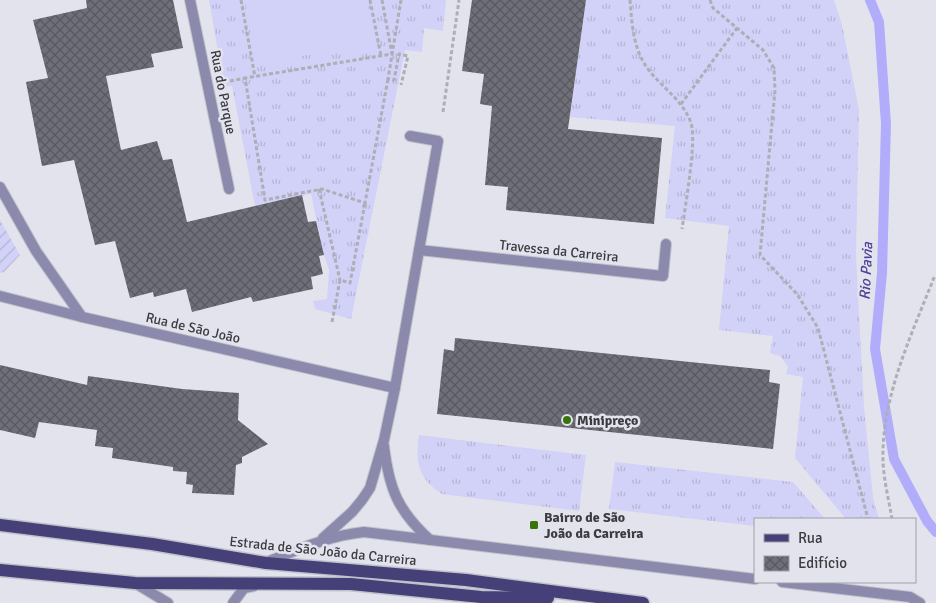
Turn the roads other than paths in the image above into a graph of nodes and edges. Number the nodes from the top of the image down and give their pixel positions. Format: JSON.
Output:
{"nodes":[{"id":1,"x":190,"y":0,"type":"edge"},
{"id":2,"x":410,"y":136,"type":"dead end"},
{"id":3,"x":0,"y":187,"type":"edge"},
{"id":4,"x":229,"y":189,"type":"dead end"},
{"id":5,"x":666,"y":244,"type":"dead end"},
{"id":6,"x":419,"y":250,"type":"junction"},
{"id":7,"x":0,"y":296,"type":"edge"},
{"id":8,"x":82,"y":317,"type":"junction"},
{"id":9,"x":395,"y":388,"type":"junction"},
{"id":10,"x":384,"y":440,"type":"junction"},
{"id":11,"x":0,"y":526,"type":"edge"},
{"id":12,"x":321,"y":540,"type":"junction"},
{"id":13,"x":430,"y":540,"type":"junction"},
{"id":14,"x":266,"y":563,"type":"junction"},
{"id":15,"x":0,"y":570,"type":"edge"},
{"id":16,"x":754,"y":579,"type":"edge"},
{"id":17,"x":135,"y":583,"type":"junction"},
{"id":18,"x":791,"y":583,"type":"edge"},
{"id":19,"x":265,"y":584,"type":"junction"},
{"id":20,"x":613,"y":600,"type":"junction"},
{"id":21,"x":168,"y":603,"type":"edge"},
{"id":22,"x":232,"y":603,"type":"edge"},
{"id":23,"x":643,"y":603,"type":"edge"},
{"id":24,"x":920,"y":603,"type":"edge"}],
"edges":[{"from":1,"to":4,"type":"street","name":"Rua do Parque"},
{"from":2,"to":6,"type":"street"},
{"from":3,"to":8,"type":"street"},
{"from":5,"to":6,"type":"street","name":"Travessa da Carreira"},
{"from":6,"to":9,"type":"street"},
{"from":7,"to":8,"type":"street","name":"Rua de São João"},
{"from":8,"to":9,"type":"street","name":"Rua de São João"},
{"from":9,"to":10,"type":"street"},
{"from":10,"to":12,"type":"street"},
{"from":10,"to":13,"type":"street"},
{"from":11,"to":14,"type":"main road","name":"Estrada de São João da Carreira"},
{"from":12,"to":13,"type":"street"},
{"from":12,"to":14,"type":"street"},
{"from":13,"to":16,"type":"street"},
{"from":14,"to":20,"type":"main road","name":"Estrada de São João da Carreira"},
{"from":15,"to":17,"type":"main road","name":"Estrada de São João da Carreira"},
{"from":17,"to":19,"type":"main road","name":"Estrada de São João da Carreira"},
{"from":17,"to":21,"type":"street"},
{"from":18,"to":24,"type":"street"},
{"from":19,"to":20,"type":"main road","name":"Estrada de São João da Carreira"},
{"from":19,"to":22,"type":"street"},
{"from":20,"to":23,"type":"main road","name":"Estrada de São João da Carreira"}]}
